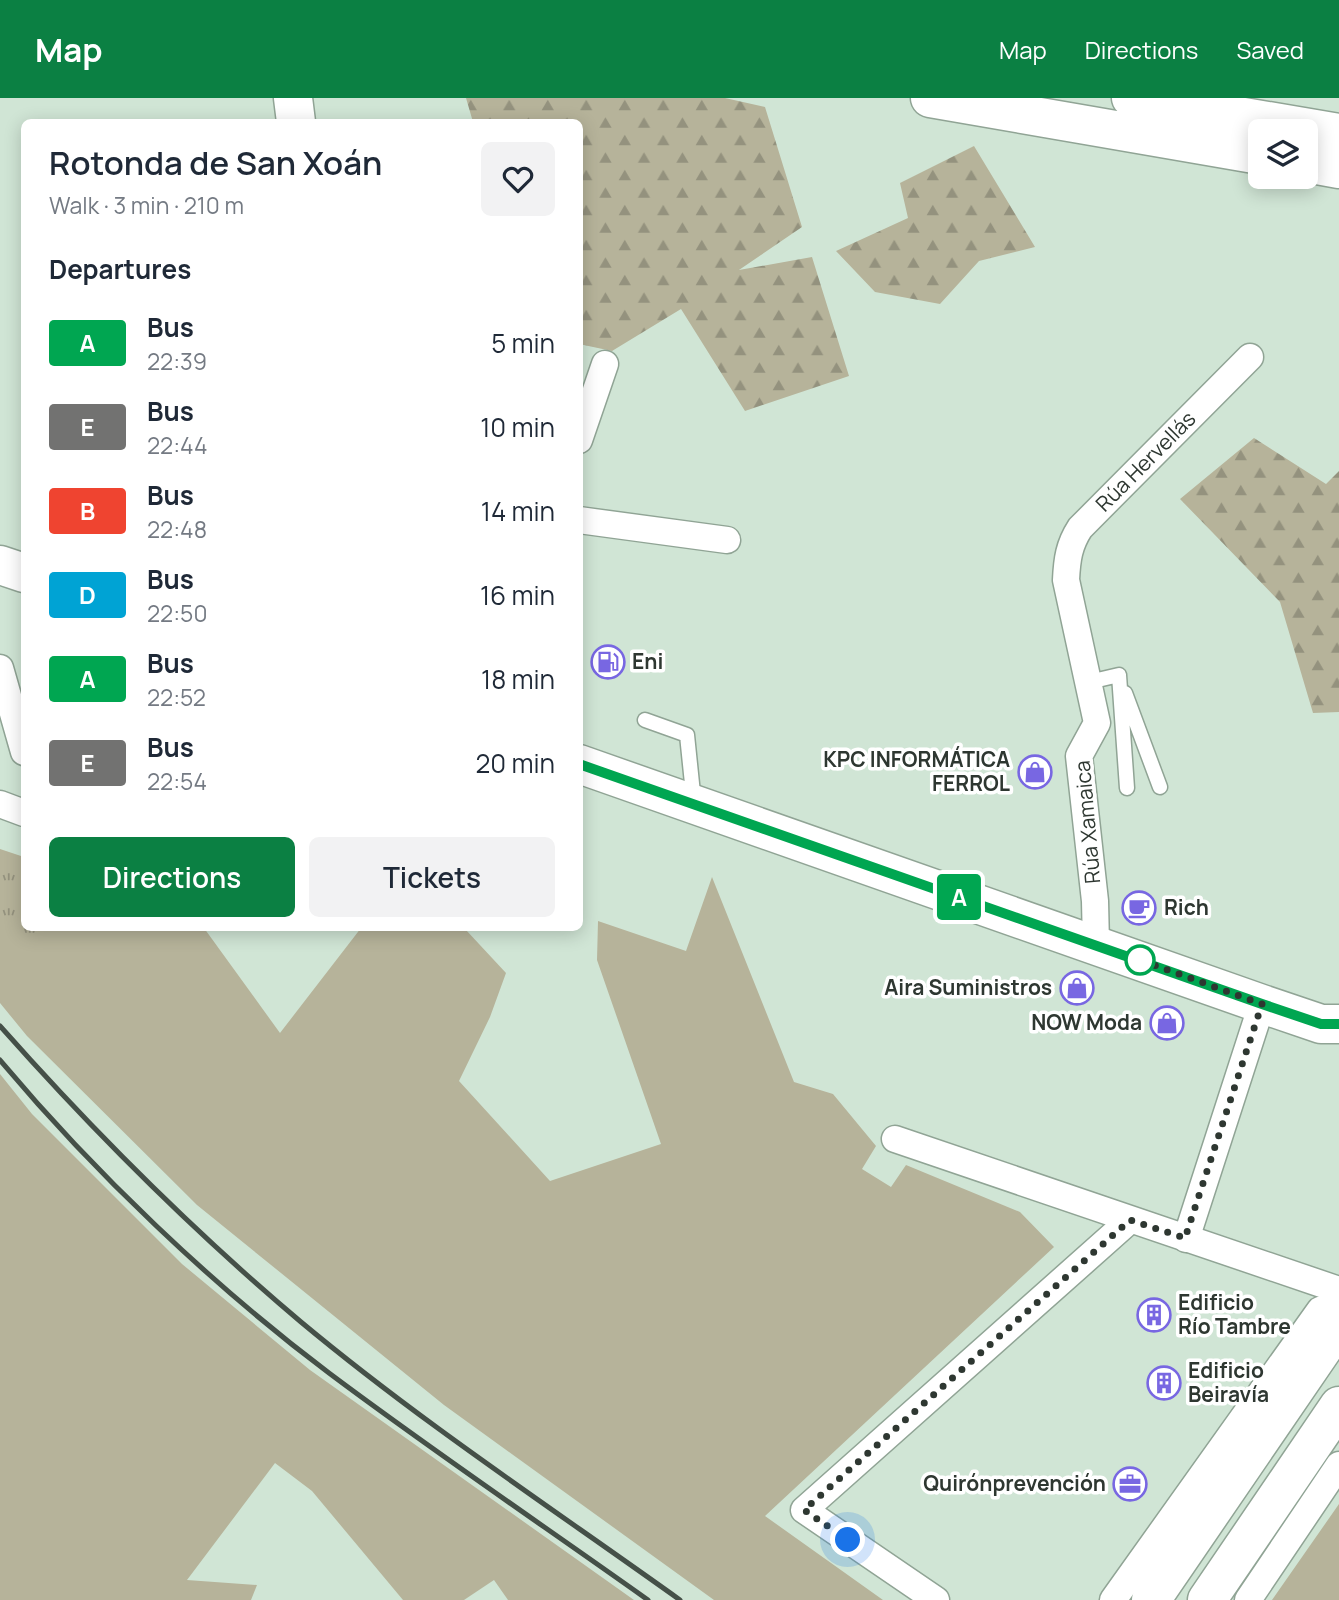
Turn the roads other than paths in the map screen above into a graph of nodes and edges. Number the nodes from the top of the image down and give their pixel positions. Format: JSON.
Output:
{"nodes":[{"id":1,"x":293,"y":98,"type":"edge"},
{"id":2,"x":930,"y":98,"type":"edge"},
{"id":3,"x":1131,"y":98,"type":"edge"},
{"id":4,"x":296,"y":119,"type":"edge"},
{"id":5,"x":1339,"y":133,"type":"edge"},
{"id":6,"x":1248,"y":153,"type":"edge"},
{"id":7,"x":1318,"y":165,"type":"edge"},
{"id":8,"x":1339,"y":169,"type":"edge"},
{"id":9,"x":1250,"y":357,"type":"dead end"},
{"id":10,"x":605,"y":364,"type":"dead end"},
{"id":11,"x":583,"y":428,"type":"edge"},
{"id":12,"x":583,"y":521,"type":"edge"},
{"id":13,"x":727,"y":540,"type":"dead end"},
{"id":14,"x":0,"y":565,"type":"edge"},
{"id":15,"x":21,"y":572,"type":"edge"},
{"id":16,"x":1066,"y":580,"type":"joint"},
{"id":17,"x":0,"y":668,"type":"edge"},
{"id":18,"x":1119,"y":675,"type":"junction"},
{"id":19,"x":1089,"y":682,"type":"junction"},
{"id":20,"x":645,"y":720,"type":"dead end"},
{"id":21,"x":21,"y":742,"type":"edge"},
{"id":22,"x":583,"y":765,"type":"edge"},
{"id":23,"x":1160,"y":787,"type":"dead end"},
{"id":24,"x":1127,"y":788,"type":"dead end"},
{"id":25,"x":0,"y":804,"type":"edge"},
{"id":26,"x":694,"y":804,"type":"junction"},
{"id":27,"x":21,"y":812,"type":"edge"},
{"id":28,"x":1096,"y":945,"type":"junction"},
{"id":29,"x":1262,"y":1004,"type":"junction"},
{"id":30,"x":1333,"y":1029,"type":"edge"},
{"id":31,"x":895,"y":1139,"type":"dead end"},
{"id":32,"x":1130,"y":1220,"type":"junction"},
{"id":33,"x":1185,"y":1238,"type":"junction"},
{"id":34,"x":1339,"y":1290,"type":"edge"},
{"id":35,"x":1339,"y":1303,"type":"edge"},
{"id":36,"x":1339,"y":1325,"type":"edge"},
{"id":37,"x":1339,"y":1406,"type":"edge"},
{"id":38,"x":1339,"y":1465,"type":"edge"},
{"id":39,"x":936,"y":1600,"type":"edge"},
{"id":40,"x":1113,"y":1600,"type":"edge"},
{"id":41,"x":1151,"y":1600,"type":"edge"},
{"id":42,"x":1207,"y":1600,"type":"edge"},
{"id":43,"x":1248,"y":1600,"type":"edge"}],
"edges":[{"from":1,"to":4,"type":"main road"},
{"from":2,"to":6,"type":"main road"},
{"from":3,"to":5,"type":"main road"},
{"from":7,"to":8,"type":"main road"},
{"from":9,"to":16,"type":"street","name":"Rúa Hervellás"},
{"from":10,"to":11,"type":"street"},
{"from":12,"to":13,"type":"street"},
{"from":14,"to":15,"type":"main road"},
{"from":16,"to":19,"type":"street","name":"Rúa Xamaica"},
{"from":17,"to":21,"type":"street"},
{"from":18,"to":19,"type":"lane"},
{"from":18,"to":23,"type":"lane"},
{"from":18,"to":24,"type":"lane"},
{"from":19,"to":28,"type":"street","name":"Rúa Xamaica"},
{"from":20,"to":26,"type":"lane"},
{"from":22,"to":26,"type":"main road"},
{"from":25,"to":27,"type":"street"},
{"from":26,"to":28,"type":"main road"},
{"from":28,"to":29,"type":"main road"},
{"from":29,"to":30,"type":"main road"},
{"from":29,"to":33,"type":"street"},
{"from":31,"to":32,"type":"street"},
{"from":32,"to":33,"type":"street"},
{"from":32,"to":39,"type":"street"},
{"from":33,"to":34,"type":"street"},
{"from":35,"to":40,"type":"street"},
{"from":36,"to":41,"type":"main road"},
{"from":37,"to":42,"type":"main road"},
{"from":38,"to":43,"type":"street"}]}
